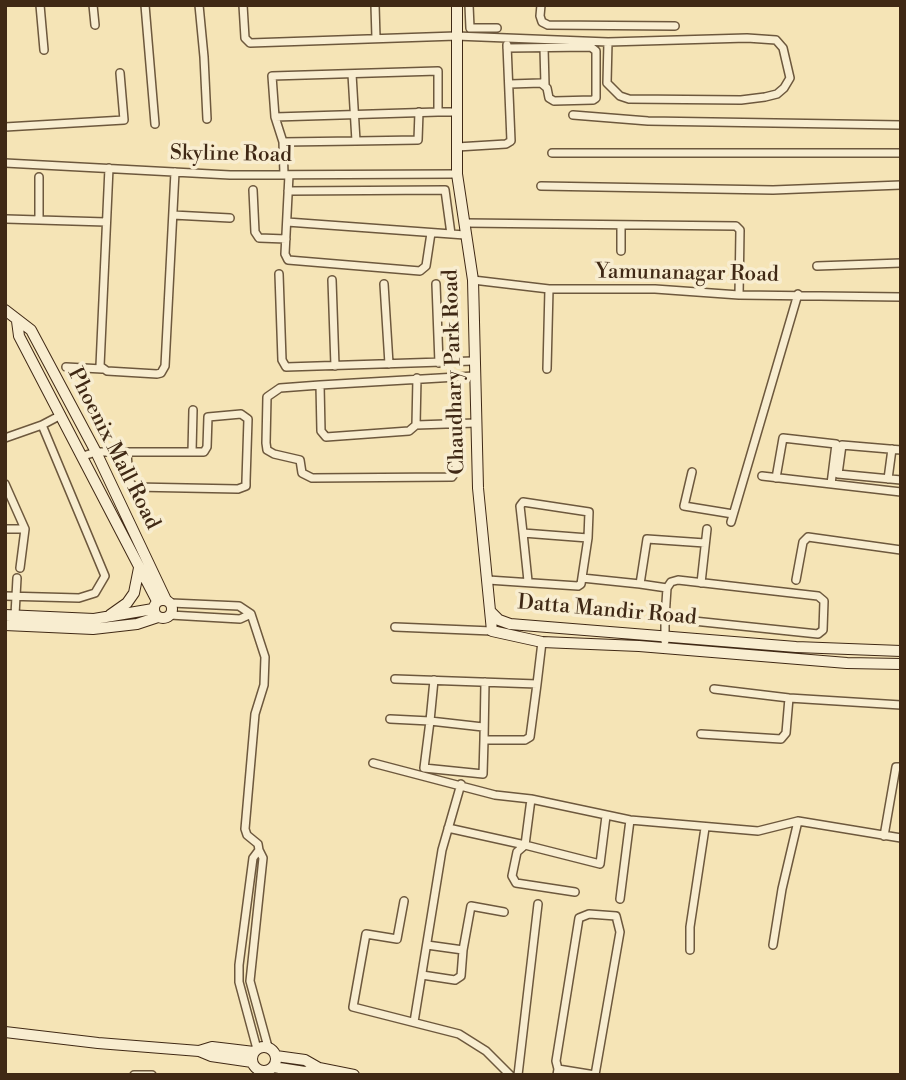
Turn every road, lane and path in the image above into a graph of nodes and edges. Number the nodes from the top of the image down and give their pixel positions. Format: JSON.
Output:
{"nodes":[{"id":1,"x":40,"y":5,"type":"edge"},
{"id":2,"x":93,"y":5,"type":"edge"},
{"id":3,"x":145,"y":5,"type":"edge"},
{"id":4,"x":199,"y":5,"type":"edge"},
{"id":5,"x":243,"y":5,"type":"edge"},
{"id":6,"x":375,"y":5,"type":"edge"},
{"id":7,"x":457,"y":5,"type":"edge"},
{"id":8,"x":469,"y":5,"type":"edge"},
{"id":9,"x":541,"y":5,"type":"edge"},
{"id":10,"x":95,"y":25,"type":"dead end"},
{"id":11,"x":675,"y":26,"type":"dead end"},
{"id":12,"x":497,"y":28,"type":"dead end"},
{"id":13,"x":456,"y":36,"type":"junction"},
{"id":14,"x":376,"y":38,"type":"junction"},
{"id":15,"x":506,"y":38,"type":"junction"},
{"id":16,"x":608,"y":42,"type":"junction"},
{"id":17,"x":507,"y":48,"type":"junction"},
{"id":18,"x":544,"y":48,"type":"junction"},
{"id":19,"x":44,"y":50,"type":"dead end"},
{"id":20,"x":120,"y":73,"type":"dead end"},
{"id":21,"x":352,"y":74,"type":"junction"},
{"id":22,"x":510,"y":84,"type":"junction"},
{"id":23,"x":545,"y":85,"type":"junction"},
{"id":24,"x":419,"y":112,"type":"junction"},
{"id":25,"x":438,"y":112,"type":"junction"},
{"id":26,"x":457,"y":112,"type":"junction"},
{"id":27,"x":356,"y":114,"type":"junction"},
{"id":28,"x":573,"y":115,"type":"dead end"},
{"id":29,"x":275,"y":117,"type":"junction"},
{"id":30,"x":207,"y":118,"type":"dead end"},
{"id":31,"x":155,"y":124,"type":"dead end"},
{"id":32,"x":901,"y":125,"type":"edge"},
{"id":33,"x":5,"y":127,"type":"edge"},
{"id":34,"x":356,"y":141,"type":"junction"},
{"id":35,"x":283,"y":142,"type":"junction"},
{"id":36,"x":457,"y":147,"type":"junction"},
{"id":37,"x":552,"y":153,"type":"dead end"},
{"id":38,"x":901,"y":153,"type":"edge"},
{"id":39,"x":5,"y":163,"type":"edge"},
{"id":40,"x":109,"y":168,"type":"junction"},
{"id":41,"x":175,"y":172,"type":"junction"},
{"id":42,"x":457,"y":174,"type":"junction"},
{"id":43,"x":287,"y":175,"type":"junction"},
{"id":44,"x":39,"y":177,"type":"dead end"},
{"id":45,"x":901,"y":185,"type":"edge"},
{"id":46,"x":541,"y":186,"type":"dead end"},
{"id":47,"x":253,"y":190,"type":"dead end"},
{"id":48,"x":288,"y":191,"type":"junction"},
{"id":49,"x":173,"y":215,"type":"junction"},
{"id":50,"x":230,"y":218,"type":"dead end"},
{"id":51,"x":6,"y":219,"type":"edge"},
{"id":52,"x":39,"y":220,"type":"junction"},
{"id":53,"x":106,"y":222,"type":"junction"},
{"id":54,"x":287,"y":222,"type":"junction"},
{"id":55,"x":464,"y":223,"type":"junction"},
{"id":56,"x":621,"y":225,"type":"junction"},
{"id":57,"x":431,"y":233,"type":"junction"},
{"id":58,"x":451,"y":234,"type":"junction"},
{"id":59,"x":466,"y":235,"type":"junction"},
{"id":60,"x":286,"y":239,"type":"junction"},
{"id":61,"x":621,"y":251,"type":"dead end"},
{"id":62,"x":901,"y":263,"type":"edge"},
{"id":63,"x":817,"y":266,"type":"dead end"},
{"id":64,"x":279,"y":274,"type":"dead end"},
{"id":65,"x":332,"y":280,"type":"dead end"},
{"id":66,"x":473,"y":280,"type":"junction"},
{"id":67,"x":384,"y":285,"type":"dead end"},
{"id":68,"x":436,"y":285,"type":"dead end"},
{"id":69,"x":548,"y":289,"type":"junction"},
{"id":70,"x":798,"y":294,"type":"junction"},
{"id":71,"x":739,"y":295,"type":"junction"},
{"id":72,"x":901,"y":297,"type":"edge"},
{"id":73,"x":5,"y":310,"type":"edge"},
{"id":74,"x":18,"y":321,"type":"junction"},
{"id":75,"x":474,"y":362,"type":"junction"},
{"id":76,"x":439,"y":363,"type":"junction"},
{"id":77,"x":389,"y":364,"type":"junction"},
{"id":78,"x":335,"y":366,"type":"junction"},
{"id":79,"x":66,"y":367,"type":"dead end"},
{"id":80,"x":102,"y":369,"type":"junction"},
{"id":81,"x":547,"y":369,"type":"dead end"},
{"id":82,"x":474,"y":376,"type":"junction"},
{"id":83,"x":417,"y":378,"type":"junction"},
{"id":84,"x":320,"y":385,"type":"junction"},
{"id":85,"x":193,"y":410,"type":"dead end"},
{"id":86,"x":61,"y":415,"type":"junction"},
{"id":87,"x":477,"y":423,"type":"junction"},
{"id":88,"x":456,"y":424,"type":"junction"},
{"id":89,"x":42,"y":425,"type":"junction"},
{"id":90,"x":416,"y":425,"type":"junction"},
{"id":91,"x":5,"y":438,"type":"edge"},
{"id":92,"x":897,"y":450,"type":"edge"},
{"id":93,"x":96,"y":452,"type":"junction"},
{"id":94,"x":127,"y":452,"type":"junction"},
{"id":95,"x":192,"y":452,"type":"junction"},
{"id":96,"x":83,"y":456,"type":"junction"},
{"id":97,"x":692,"y":472,"type":"dead end"},
{"id":98,"x":762,"y":476,"type":"dead end"},
{"id":99,"x":776,"y":478,"type":"junction"},
{"id":100,"x":888,"y":479,"type":"junction"},
{"id":101,"x":901,"y":480,"type":"edge"},
{"id":102,"x":5,"y":484,"type":"edge"},
{"id":103,"x":831,"y":484,"type":"junction"},
{"id":104,"x":901,"y":492,"type":"edge"},
{"id":105,"x":120,"y":517,"type":"junction"},
{"id":106,"x":5,"y":529,"type":"edge"},
{"id":107,"x":25,"y":529,"type":"junction"},
{"id":108,"x":707,"y":529,"type":"dead end"},
{"id":109,"x":523,"y":533,"type":"junction"},
{"id":110,"x":588,"y":538,"type":"junction"},
{"id":111,"x":705,"y":543,"type":"junction"},
{"id":112,"x":901,"y":550,"type":"edge"},
{"id":113,"x":139,"y":567,"type":"junction"},
{"id":114,"x":20,"y":568,"type":"dead end"},
{"id":115,"x":17,"y":578,"type":"dead end"},
{"id":116,"x":582,"y":578,"type":"junction"},
{"id":117,"x":488,"y":580,"type":"junction"},
{"id":118,"x":796,"y":580,"type":"dead end"},
{"id":119,"x":528,"y":581,"type":"junction"},
{"id":120,"x":701,"y":583,"type":"junction"},
{"id":121,"x":640,"y":584,"type":"junction"},
{"id":122,"x":667,"y":588,"type":"junction"},
{"id":123,"x":5,"y":596,"type":"edge"},
{"id":124,"x":16,"y":596,"type":"junction"},
{"id":125,"x":161,"y":606,"type":"junction"},
{"id":126,"x":491,"y":612,"type":"junction"},
{"id":127,"x":251,"y":614,"type":"junction"},
{"id":128,"x":10,"y":615,"type":"edge"},
{"id":129,"x":170,"y":615,"type":"joint"},
{"id":130,"x":107,"y":617,"type":"junction"},
{"id":131,"x":665,"y":618,"type":"junction"},
{"id":132,"x":5,"y":625,"type":"edge"},
{"id":133,"x":396,"y":627,"type":"dead end"},
{"id":134,"x":492,"y":631,"type":"junction"},
{"id":135,"x":666,"y":636,"type":"junction"},
{"id":136,"x":542,"y":642,"type":"junction"},
{"id":137,"x":665,"y":648,"type":"junction"},
{"id":138,"x":901,"y":651,"type":"edge"},
{"id":139,"x":901,"y":664,"type":"edge"},
{"id":140,"x":395,"y":679,"type":"dead end"},
{"id":141,"x":434,"y":680,"type":"junction"},
{"id":142,"x":485,"y":682,"type":"junction"},
{"id":143,"x":537,"y":684,"type":"junction"},
{"id":144,"x":714,"y":689,"type":"dead end"},
{"id":145,"x":789,"y":698,"type":"junction"},
{"id":146,"x":901,"y":705,"type":"edge"},
{"id":147,"x":390,"y":719,"type":"dead end"},
{"id":148,"x":430,"y":721,"type":"junction"},
{"id":149,"x":483,"y":727,"type":"junction"},
{"id":150,"x":701,"y":734,"type":"dead end"},
{"id":151,"x":484,"y":740,"type":"junction"},
{"id":152,"x":373,"y":764,"type":"dead end"},
{"id":153,"x":901,"y":767,"type":"edge"},
{"id":154,"x":461,"y":784,"type":"junction"},
{"id":155,"x":531,"y":799,"type":"junction"},
{"id":156,"x":606,"y":816,"type":"junction"},
{"id":157,"x":630,"y":820,"type":"junction"},
{"id":158,"x":798,"y":821,"type":"junction"},
{"id":159,"x":448,"y":828,"type":"junction"},
{"id":160,"x":705,"y":828,"type":"junction"},
{"id":161,"x":884,"y":836,"type":"junction"},
{"id":162,"x":901,"y":838,"type":"edge"},
{"id":163,"x":525,"y":845,"type":"junction"},
{"id":164,"x":259,"y":850,"type":"junction"},
{"id":165,"x":575,"y":892,"type":"dead end"},
{"id":166,"x":620,"y":899,"type":"dead end"},
{"id":167,"x":404,"y":901,"type":"dead end"},
{"id":168,"x":538,"y":904,"type":"dead end"},
{"id":169,"x":504,"y":912,"type":"dead end"},
{"id":170,"x":428,"y":944,"type":"junction"},
{"id":171,"x":773,"y":945,"type":"dead end"},
{"id":172,"x":463,"y":950,"type":"junction"},
{"id":173,"x":690,"y":950,"type":"dead end"},
{"id":174,"x":422,"y":975,"type":"junction"},
{"id":175,"x":414,"y":1022,"type":"junction"},
{"id":176,"x":5,"y":1032,"type":"edge"},
{"id":177,"x":268,"y":1047,"type":"junction"},
{"id":178,"x":254,"y":1054,"type":"junction"},
{"id":179,"x":276,"y":1056,"type":"junction"},
{"id":180,"x":319,"y":1068,"type":"junction"},
{"id":181,"x":268,"y":1072,"type":"edge"},
{"id":182,"x":558,"y":1072,"type":"edge"},
{"id":183,"x":134,"y":1075,"type":"edge"},
{"id":184,"x":152,"y":1075,"type":"edge"},
{"id":185,"x":354,"y":1075,"type":"edge"},
{"id":186,"x":510,"y":1075,"type":"edge"},
{"id":187,"x":518,"y":1075,"type":"edge"}],
"edges":[{"from":1,"to":19,"type":"street"},
{"from":2,"to":10,"type":"street"},
{"from":3,"to":31,"type":"street"},
{"from":4,"to":30,"type":"street"},
{"from":5,"to":14,"type":"street"},
{"from":6,"to":14,"type":"street"},
{"from":7,"to":13,"type":"street","name":"Chaudhary Park Road"},
{"from":8,"to":12,"type":"street"},
{"from":9,"to":11,"type":"street"},
{"from":13,"to":14,"type":"street"},
{"from":13,"to":15,"type":"street"},
{"from":13,"to":26,"type":"street","name":"Chaudhary Park Road"},
{"from":15,"to":16,"type":"street"},
{"from":15,"to":17,"type":"street"},
{"from":16,"to":16,"type":"street"},
{"from":17,"to":18,"type":"street"},
{"from":17,"to":22,"type":"street"},
{"from":18,"to":23,"type":"street"},
{"from":18,"to":23,"type":"street"},
{"from":20,"to":33,"type":"street"},
{"from":21,"to":25,"type":"street"},
{"from":21,"to":27,"type":"street"},
{"from":21,"to":29,"type":"street"},
{"from":22,"to":23,"type":"street"},
{"from":22,"to":36,"type":"street"},
{"from":24,"to":25,"type":"street"},
{"from":24,"to":27,"type":"street"},
{"from":24,"to":34,"type":"street"},
{"from":25,"to":26,"type":"street"},
{"from":26,"to":36,"type":"street","name":"Chaudhary Park Road"},
{"from":27,"to":29,"type":"street"},
{"from":27,"to":34,"type":"street"},
{"from":28,"to":32,"type":"street"},
{"from":29,"to":35,"type":"street"},
{"from":34,"to":35,"type":"street"},
{"from":35,"to":43,"type":"street"},
{"from":36,"to":42,"type":"street","name":"Chaudhary Park Road"},
{"from":37,"to":38,"type":"street"},
{"from":39,"to":40,"type":"street","name":"Skyline Road"},
{"from":40,"to":41,"type":"street","name":"Skyline Road"},
{"from":40,"to":53,"type":"street"},
{"from":41,"to":43,"type":"street","name":"Skyline Road"},
{"from":41,"to":49,"type":"street"},
{"from":42,"to":43,"type":"street","name":"Skyline Road"},
{"from":42,"to":55,"type":"street","name":"Chaudhary Park Road"},
{"from":43,"to":48,"type":"street"},
{"from":44,"to":52,"type":"street"},
{"from":45,"to":46,"type":"street"},
{"from":47,"to":60,"type":"street"},
{"from":48,"to":54,"type":"street"},
{"from":48,"to":58,"type":"street"},
{"from":49,"to":50,"type":"street"},
{"from":49,"to":80,"type":"street"},
{"from":51,"to":52,"type":"street"},
{"from":52,"to":53,"type":"street"},
{"from":53,"to":80,"type":"street"},
{"from":54,"to":57,"type":"street"},
{"from":54,"to":60,"type":"street"},
{"from":55,"to":56,"type":"street"},
{"from":55,"to":59,"type":"street","name":"Chaudhary Park Road"},
{"from":56,"to":61,"type":"street"},
{"from":56,"to":71,"type":"street"},
{"from":57,"to":58,"type":"street"},
{"from":57,"to":60,"type":"street"},
{"from":58,"to":59,"type":"street"},
{"from":59,"to":66,"type":"street","name":"Chaudhary Park Road"},
{"from":62,"to":63,"type":"street"},
{"from":64,"to":78,"type":"street"},
{"from":65,"to":78,"type":"street"},
{"from":66,"to":69,"type":"street","name":"Yamunanagar Road"},
{"from":66,"to":75,"type":"street","name":"Chaudhary Park Road"},
{"from":67,"to":77,"type":"street"},
{"from":68,"to":76,"type":"street"},
{"from":69,"to":71,"type":"street","name":"Yamunanagar Road"},
{"from":69,"to":81,"type":"street"},
{"from":70,"to":71,"type":"street","name":"Yamunanagar Road"},
{"from":70,"to":72,"type":"street","name":"Yamunanagar Road"},
{"from":70,"to":97,"type":"street"},
{"from":73,"to":74,"type":"street","name":"Phoenix Mall Road"},
{"from":74,"to":86,"type":"street","name":"Phoenix Mall Road"},
{"from":74,"to":93,"type":"street","name":"Phoenix Mall Road"},
{"from":75,"to":76,"type":"street"},
{"from":75,"to":82,"type":"street","name":"Chaudhary Park Road"},
{"from":76,"to":77,"type":"street"},
{"from":77,"to":78,"type":"street"},
{"from":79,"to":80,"type":"street"},
{"from":82,"to":83,"type":"street"},
{"from":82,"to":87,"type":"street","name":"Chaudhary Park Road"},
{"from":83,"to":84,"type":"street"},
{"from":83,"to":90,"type":"street"},
{"from":84,"to":88,"type":"street"},
{"from":84,"to":90,"type":"street"},
{"from":85,"to":95,"type":"street"},
{"from":86,"to":89,"type":"street"},
{"from":86,"to":96,"type":"street","name":"Phoenix Mall Road"},
{"from":87,"to":88,"type":"street"},
{"from":87,"to":117,"type":"street","name":"Chaudhary Park Road"},
{"from":88,"to":90,"type":"street"},
{"from":89,"to":91,"type":"street"},
{"from":89,"to":124,"type":"street"},
{"from":92,"to":100,"type":"street"},
{"from":92,"to":100,"type":"street"},
{"from":93,"to":94,"type":"street"},
{"from":93,"to":96,"type":"street"},
{"from":93,"to":105,"type":"street","name":"Phoenix Mall Road"},
{"from":94,"to":95,"type":"street"},
{"from":94,"to":95,"type":"street"},
{"from":96,"to":105,"type":"street","name":"Phoenix Mall Road"},
{"from":98,"to":99,"type":"street"},
{"from":99,"to":103,"type":"street"},
{"from":99,"to":103,"type":"street"},
{"from":100,"to":101,"type":"street"},
{"from":102,"to":107,"type":"street"},
{"from":103,"to":104,"type":"street"},
{"from":105,"to":113,"type":"street","name":"Phoenix Mall Road"},
{"from":105,"to":125,"type":"street","name":"Phoenix Mall Road"},
{"from":106,"to":107,"type":"street"},
{"from":107,"to":114,"type":"street"},
{"from":108,"to":111,"type":"street"},
{"from":109,"to":110,"type":"street"},
{"from":109,"to":110,"type":"street"},
{"from":109,"to":119,"type":"street"},
{"from":110,"to":116,"type":"street"},
{"from":111,"to":120,"type":"street"},
{"from":111,"to":121,"type":"street"},
{"from":112,"to":118,"type":"street"},
{"from":113,"to":125,"type":"street","name":"Phoenix Mall Road"},
{"from":113,"to":130,"type":"street"},
{"from":115,"to":124,"type":"street"},
{"from":116,"to":119,"type":"street"},
{"from":116,"to":121,"type":"street"},
{"from":117,"to":119,"type":"street"},
{"from":117,"to":126,"type":"street","name":"Chaudhary Park Road"},
{"from":120,"to":122,"type":"street"},
{"from":120,"to":131,"type":"street"},
{"from":121,"to":122,"type":"street"},
{"from":122,"to":131,"type":"street"},
{"from":123,"to":124,"type":"street"},
{"from":124,"to":128,"type":"street"},
{"from":125,"to":127,"type":"street"},
{"from":125,"to":129,"type":"street"},
{"from":125,"to":130,"type":"street"},
{"from":125,"to":132,"type":"street"},
{"from":126,"to":134,"type":"street","name":"Datta Mandir Road"},
{"from":126,"to":135,"type":"street","name":"Datta Mandir Road"},
{"from":127,"to":129,"type":"street"},
{"from":127,"to":164,"type":"street"},
{"from":128,"to":130,"type":"street"},
{"from":131,"to":135,"type":"street"},
{"from":133,"to":134,"type":"street"},
{"from":134,"to":136,"type":"street","name":"Datta Mandir Road"},
{"from":135,"to":137,"type":"street"},
{"from":135,"to":138,"type":"street","name":"Datta Mandir Road"},
{"from":136,"to":137,"type":"street","name":"Datta Mandir Road"},
{"from":136,"to":143,"type":"street"},
{"from":137,"to":139,"type":"street","name":"Datta Mandir Road"},
{"from":140,"to":141,"type":"street"},
{"from":141,"to":142,"type":"street"},
{"from":141,"to":148,"type":"street"},
{"from":142,"to":143,"type":"street"},
{"from":142,"to":149,"type":"street"},
{"from":143,"to":151,"type":"street"},
{"from":144,"to":145,"type":"street"},
{"from":145,"to":146,"type":"street"},
{"from":145,"to":150,"type":"street"},
{"from":147,"to":148,"type":"street"},
{"from":148,"to":149,"type":"street"},
{"from":148,"to":151,"type":"street"},
{"from":149,"to":151,"type":"street"},
{"from":152,"to":154,"type":"street"},
{"from":153,"to":161,"type":"street"},
{"from":154,"to":155,"type":"street"},
{"from":154,"to":159,"type":"street"},
{"from":155,"to":156,"type":"street"},
{"from":155,"to":163,"type":"street"},
{"from":156,"to":157,"type":"street"},
{"from":156,"to":163,"type":"street"},
{"from":157,"to":160,"type":"street"},
{"from":157,"to":166,"type":"street"},
{"from":158,"to":160,"type":"street"},
{"from":158,"to":161,"type":"street"},
{"from":158,"to":171,"type":"street"},
{"from":159,"to":163,"type":"street"},
{"from":159,"to":170,"type":"street"},
{"from":160,"to":173,"type":"street"},
{"from":161,"to":162,"type":"street"},
{"from":163,"to":165,"type":"street"},
{"from":164,"to":177,"type":"street"},
{"from":164,"to":178,"type":"street"},
{"from":167,"to":175,"type":"street"},
{"from":168,"to":187,"type":"street"},
{"from":169,"to":172,"type":"street"},
{"from":170,"to":172,"type":"street"},
{"from":170,"to":174,"type":"street"},
{"from":172,"to":174,"type":"street"},
{"from":174,"to":175,"type":"street"},
{"from":175,"to":186,"type":"street"},
{"from":176,"to":178,"type":"street"},
{"from":177,"to":178,"type":"street"},
{"from":177,"to":179,"type":"street"},
{"from":178,"to":181,"type":"street"},
{"from":179,"to":180,"type":"street"},
{"from":179,"to":181,"type":"street"},
{"from":180,"to":181,"type":"street"},
{"from":180,"to":185,"type":"street"},
{"from":182,"to":182,"type":"street"},
{"from":183,"to":184,"type":"street"}]}
